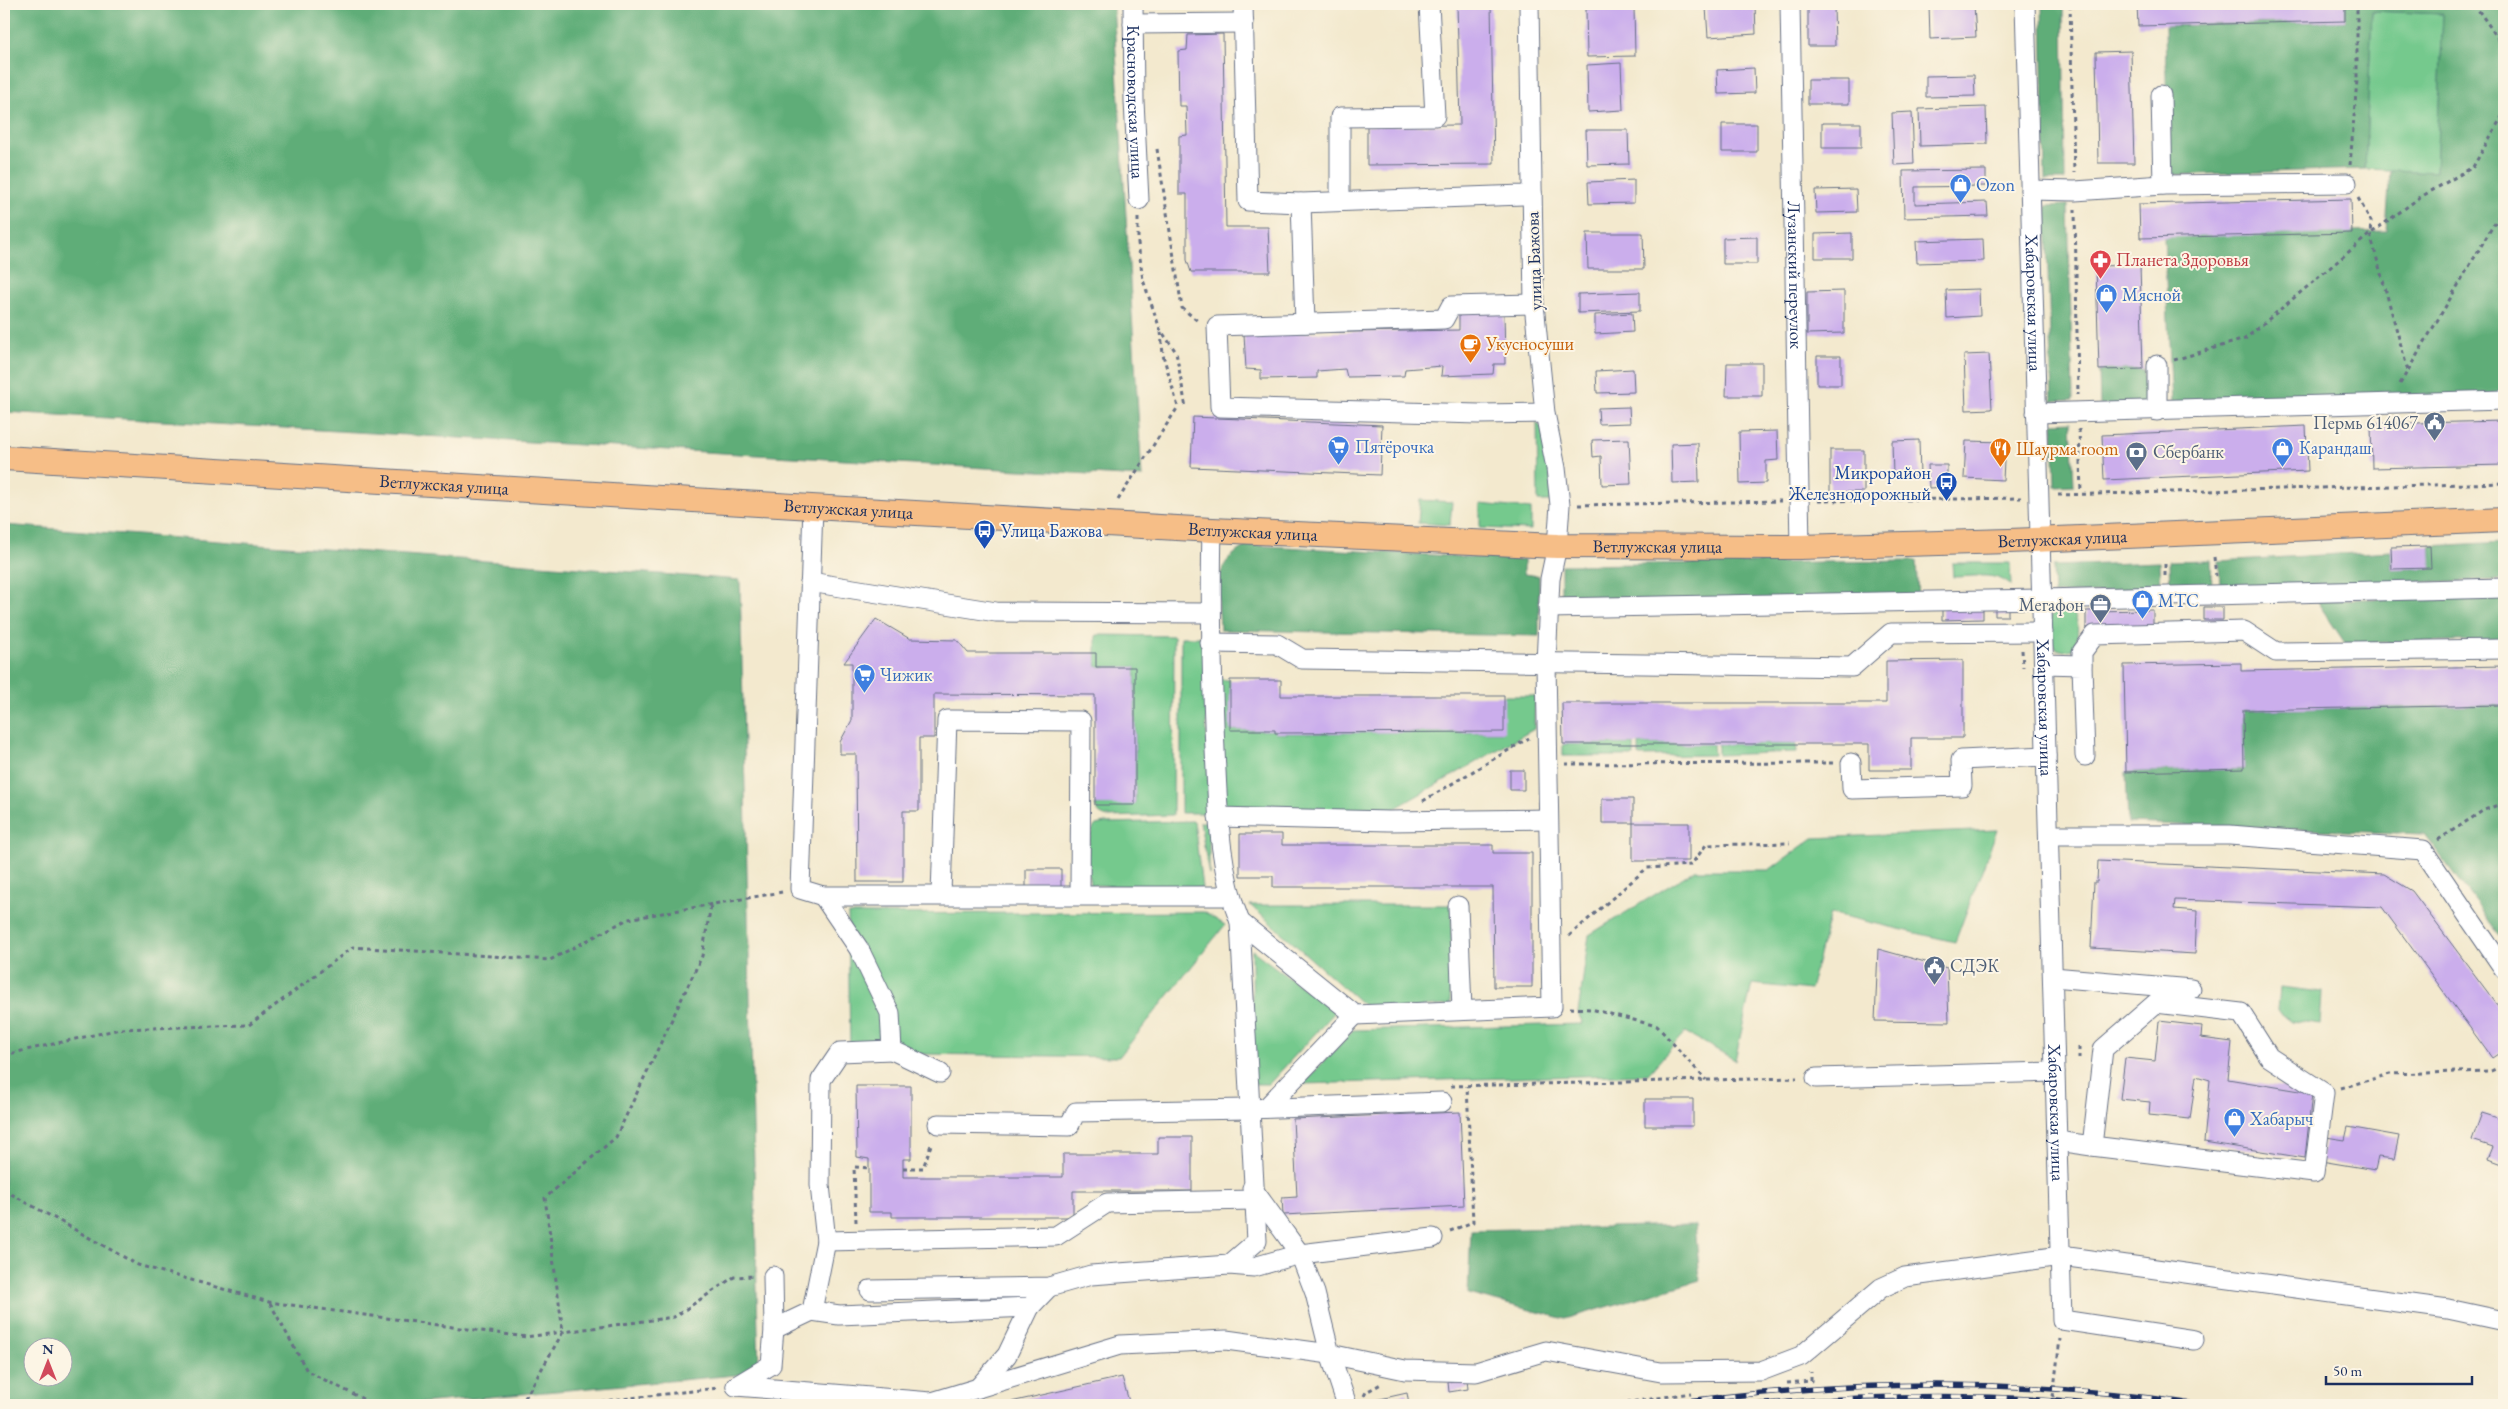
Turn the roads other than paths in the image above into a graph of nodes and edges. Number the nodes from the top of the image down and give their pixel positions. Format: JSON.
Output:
{"nodes":[{"id":1,"x":1133,"y":4,"type":"edge"},
{"id":2,"x":1243,"y":4,"type":"edge"},
{"id":3,"x":1429,"y":4,"type":"edge"},
{"id":4,"x":1529,"y":4,"type":"edge"},
{"id":5,"x":1790,"y":4,"type":"edge"},
{"id":6,"x":2025,"y":4,"type":"edge"},
{"id":7,"x":1244,"y":23,"type":"junction"},
{"id":8,"x":1133,"y":24,"type":"junction"},
{"id":9,"x":2161,"y":95,"type":"dead end"},
{"id":10,"x":2347,"y":183,"type":"road end"},
{"id":11,"x":2163,"y":185,"type":"junction"},
{"id":12,"x":2030,"y":190,"type":"junction"},
{"id":13,"x":1532,"y":193,"type":"junction"},
{"id":14,"x":1138,"y":200,"type":"road end"},
{"id":15,"x":1340,"y":200,"type":"junction"},
{"id":16,"x":1301,"y":203,"type":"junction"},
{"id":17,"x":1534,"y":304,"type":"junction"},
{"id":18,"x":1305,"y":323,"type":"junction"},
{"id":19,"x":2156,"y":365,"type":"road end"},
{"id":20,"x":2504,"y":400,"type":"edge"},
{"id":21,"x":2157,"y":411,"type":"junction"},
{"id":22,"x":1545,"y":413,"type":"junction"},
{"id":23,"x":2036,"y":413,"type":"junction"},
{"id":24,"x":4,"y":458,"type":"edge"},
{"id":25,"x":813,"y":507,"type":"junction"},
{"id":26,"x":2504,"y":520,"type":"edge"},
{"id":27,"x":1212,"y":530,"type":"junction"},
{"id":28,"x":2039,"y":540,"type":"junction"},
{"id":29,"x":1556,"y":546,"type":"junction"},
{"id":30,"x":1800,"y":547,"type":"junction"},
{"id":31,"x":810,"y":582,"type":"junction"},
{"id":32,"x":2504,"y":588,"type":"edge"},
{"id":33,"x":2042,"y":599,"type":"junction"},
{"id":34,"x":1548,"y":608,"type":"junction"},
{"id":35,"x":1210,"y":613,"type":"junction"},
{"id":36,"x":2043,"y":632,"type":"junction"},
{"id":37,"x":1210,"y":643,"type":"junction"},
{"id":38,"x":2504,"y":649,"type":"edge"},
{"id":39,"x":1546,"y":663,"type":"junction"},
{"id":40,"x":2044,"y":664,"type":"junction"},
{"id":41,"x":2082,"y":665,"type":"junction"},
{"id":42,"x":2046,"y":756,"type":"junction"},
{"id":43,"x":2085,"y":756,"type":"dead end"},
{"id":44,"x":1851,"y":763,"type":"road end"},
{"id":45,"x":1218,"y":816,"type":"junction"},
{"id":46,"x":1548,"y":820,"type":"junction"},
{"id":47,"x":2048,"y":836,"type":"junction"},
{"id":48,"x":941,"y":894,"type":"junction"},
{"id":49,"x":1080,"y":894,"type":"junction"},
{"id":50,"x":823,"y":896,"type":"junction"},
{"id":51,"x":1229,"y":896,"type":"junction"},
{"id":52,"x":1458,"y":906,"type":"dead end"},
{"id":53,"x":1240,"y":922,"type":"junction"},
{"id":54,"x":2504,"y":969,"type":"edge"},
{"id":55,"x":2052,"y":977,"type":"junction"},
{"id":56,"x":2191,"y":989,"type":"dead end"},
{"id":57,"x":1462,"y":1010,"type":"junction"},
{"id":58,"x":1355,"y":1015,"type":"junction"},
{"id":59,"x":892,"y":1050,"type":"junction"},
{"id":60,"x":2055,"y":1072,"type":"junction"},
{"id":61,"x":940,"y":1073,"type":"dead end"},
{"id":62,"x":1816,"y":1078,"type":"road end"},
{"id":63,"x":1445,"y":1094,"type":"road end"},
{"id":64,"x":1257,"y":1109,"type":"junction"},
{"id":65,"x":938,"y":1124,"type":"road end"},
{"id":66,"x":2057,"y":1141,"type":"junction"},
{"id":67,"x":2092,"y":1146,"type":"junction"},
{"id":68,"x":1253,"y":1194,"type":"junction"},
{"id":69,"x":1433,"y":1238,"type":"road end"},
{"id":70,"x":826,"y":1240,"type":"junction"},
{"id":71,"x":1300,"y":1254,"type":"junction"},
{"id":72,"x":2060,"y":1256,"type":"junction"},
{"id":73,"x":1229,"y":1265,"type":"junction"},
{"id":74,"x":773,"y":1276,"type":"dead end"},
{"id":75,"x":1050,"y":1287,"type":"junction"},
{"id":76,"x":870,"y":1290,"type":"dead end"},
{"id":77,"x":1030,"y":1307,"type":"junction"},
{"id":78,"x":812,"y":1311,"type":"junction"},
{"id":79,"x":2504,"y":1321,"type":"edge"},
{"id":80,"x":774,"y":1329,"type":"junction"},
{"id":81,"x":2194,"y":1340,"type":"dead end"},
{"id":82,"x":1330,"y":1354,"type":"junction"},
{"id":83,"x":978,"y":1388,"type":"junction"},
{"id":84,"x":926,"y":1404,"type":"edge"},
{"id":85,"x":1347,"y":1405,"type":"edge"}],
"edges":[{"from":1,"to":8,"type":"street","name":"Красноводская улица"},
{"from":2,"to":7,"type":"street"},
{"from":3,"to":15,"type":"street"},
{"from":4,"to":13,"type":"street","name":"улица Бажова"},
{"from":5,"to":30,"type":"street","name":"Лузанский переулок"},
{"from":6,"to":12,"type":"street","name":"Хабаровская улица"},
{"from":7,"to":8,"type":"street"},
{"from":7,"to":16,"type":"street"},
{"from":8,"to":14,"type":"street","name":"Красноводская улица"},
{"from":9,"to":11,"type":"street"},
{"from":10,"to":11,"type":"street"},
{"from":11,"to":12,"type":"street"},
{"from":12,"to":23,"type":"street","name":"Хабаровская улица"},
{"from":13,"to":15,"type":"street"},
{"from":13,"to":17,"type":"street","name":"улица Бажова"},
{"from":15,"to":16,"type":"street"},
{"from":16,"to":18,"type":"street"},
{"from":17,"to":18,"type":"street"},
{"from":17,"to":22,"type":"street","name":"улица Бажова"},
{"from":18,"to":22,"type":"street"},
{"from":19,"to":21,"type":"street"},
{"from":20,"to":21,"type":"street"},
{"from":21,"to":23,"type":"street"},
{"from":22,"to":29,"type":"street","name":"улица Бажова"},
{"from":23,"to":28,"type":"street","name":"Хабаровская улица"},
{"from":24,"to":25,"type":"main road","name":"Ветлужская улица"},
{"from":25,"to":27,"type":"main road","name":"Ветлужская улица"},
{"from":25,"to":31,"type":"street"},
{"from":26,"to":28,"type":"main road","name":"Ветлужская улица"},
{"from":27,"to":29,"type":"main road","name":"Ветлужская улица"},
{"from":27,"to":35,"type":"street"},
{"from":28,"to":30,"type":"main road","name":"Ветлужская улица"},
{"from":28,"to":33,"type":"street","name":"Хабаровская улица"},
{"from":29,"to":30,"type":"main road","name":"Ветлужская улица"},
{"from":29,"to":34,"type":"street","name":"улица Бажова"},
{"from":31,"to":35,"type":"street"},
{"from":31,"to":50,"type":"street"},
{"from":32,"to":33,"type":"street"},
{"from":33,"to":34,"type":"street"},
{"from":33,"to":36,"type":"street","name":"Хабаровская улица"},
{"from":34,"to":39,"type":"street","name":"улица Бажова"},
{"from":35,"to":37,"type":"street"},
{"from":36,"to":39,"type":"street"},
{"from":36,"to":40,"type":"street","name":"Хабаровская улица"},
{"from":37,"to":39,"type":"street"},
{"from":37,"to":45,"type":"street"},
{"from":38,"to":41,"type":"street"},
{"from":39,"to":46,"type":"street","name":"улица Бажова"},
{"from":40,"to":41,"type":"street"},
{"from":40,"to":42,"type":"street","name":"Хабаровская улица"},
{"from":41,"to":43,"type":"street"},
{"from":42,"to":44,"type":"street"},
{"from":42,"to":47,"type":"street","name":"Хабаровская улица"},
{"from":45,"to":46,"type":"street"},
{"from":45,"to":51,"type":"street"},
{"from":46,"to":57,"type":"street","name":"улица Бажова"},
{"from":47,"to":54,"type":"street"},
{"from":47,"to":55,"type":"street","name":"Хабаровская улица"},
{"from":48,"to":49,"type":"street"},
{"from":48,"to":49,"type":"street"},
{"from":48,"to":50,"type":"street"},
{"from":49,"to":51,"type":"street"},
{"from":50,"to":59,"type":"street"},
{"from":51,"to":53,"type":"street"},
{"from":52,"to":57,"type":"street"},
{"from":53,"to":58,"type":"street"},
{"from":53,"to":64,"type":"street"},
{"from":55,"to":56,"type":"street"},
{"from":55,"to":60,"type":"street","name":"Хабаровская улица"},
{"from":57,"to":58,"type":"street"},
{"from":58,"to":64,"type":"street"},
{"from":59,"to":61,"type":"street"},
{"from":59,"to":70,"type":"street"},
{"from":60,"to":62,"type":"street"},
{"from":60,"to":66,"type":"street","name":"Хабаровская улица"},
{"from":63,"to":64,"type":"street"},
{"from":64,"to":65,"type":"street"},
{"from":64,"to":68,"type":"street"},
{"from":66,"to":67,"type":"street"},
{"from":66,"to":72,"type":"street","name":"Хабаровская улица"},
{"from":67,"to":67,"type":"street"},
{"from":68,"to":70,"type":"street"},
{"from":68,"to":71,"type":"street"},
{"from":68,"to":73,"type":"street"},
{"from":69,"to":71,"type":"street"},
{"from":70,"to":78,"type":"street"},
{"from":71,"to":73,"type":"street"},
{"from":71,"to":82,"type":"street"},
{"from":72,"to":79,"type":"street"},
{"from":72,"to":81,"type":"street","name":"Хабаровская улица"},
{"from":72,"to":82,"type":"street"},
{"from":73,"to":75,"type":"street"},
{"from":74,"to":80,"type":"street"},
{"from":75,"to":76,"type":"street"},
{"from":75,"to":77,"type":"street"},
{"from":77,"to":78,"type":"street"},
{"from":77,"to":83,"type":"street"},
{"from":78,"to":80,"type":"street"},
{"from":80,"to":84,"type":"street"},
{"from":82,"to":83,"type":"street"},
{"from":82,"to":85,"type":"street"},
{"from":83,"to":84,"type":"street"}]}
